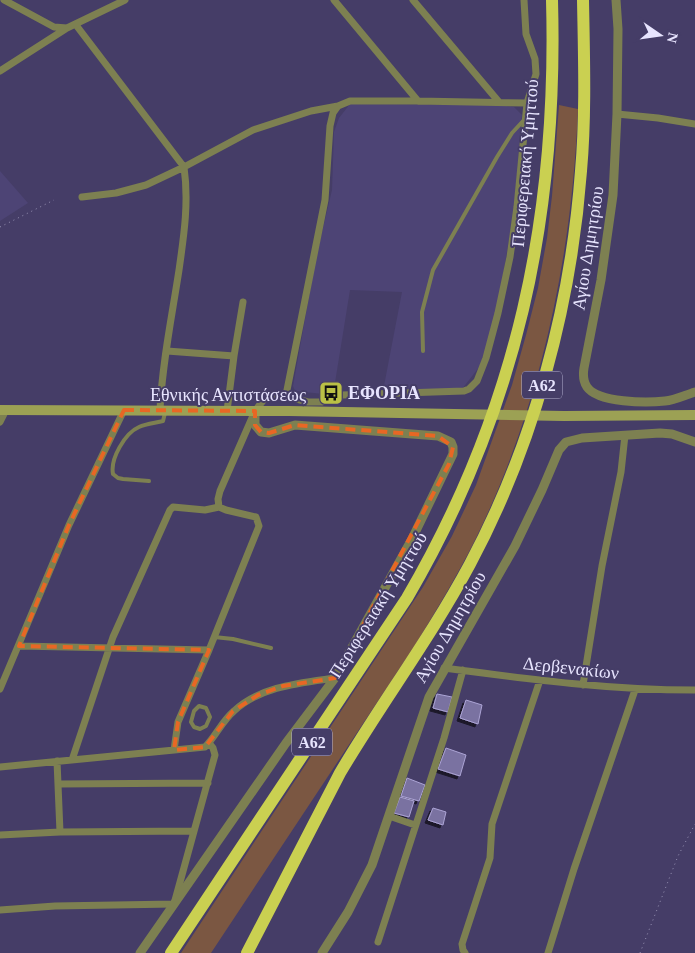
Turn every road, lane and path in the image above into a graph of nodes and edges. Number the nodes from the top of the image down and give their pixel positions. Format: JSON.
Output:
{"nodes":[{"id":1,"x":125,"y":0,"type":"edge"},
{"id":2,"x":334,"y":0,"type":"edge"},
{"id":3,"x":413,"y":0,"type":"edge"},
{"id":4,"x":524,"y":0,"type":"edge"},
{"id":5,"x":544,"y":0,"type":"edge"},
{"id":6,"x":552,"y":0,"type":"edge"},
{"id":7,"x":583,"y":0,"type":"edge"},
{"id":8,"x":588,"y":0,"type":"edge"},
{"id":9,"x":616,"y":0,"type":"edge"},
{"id":10,"x":5,"y":1,"type":"edge"},
{"id":11,"x":0,"y":7,"type":"edge"},
{"id":12,"x":76,"y":25,"type":"junction"},
{"id":13,"x":67,"y":28,"type":"junction"},
{"id":14,"x":584,"y":45,"type":"junction"},
{"id":15,"x":0,"y":71,"type":"edge"},
{"id":16,"x":550,"y":97,"type":"junction"},
{"id":17,"x":418,"y":101,"type":"junction"},
{"id":18,"x":499,"y":102,"type":"junction"},
{"id":19,"x":527,"y":103,"type":"junction"},
{"id":20,"x":338,"y":106,"type":"junction"},
{"id":21,"x":617,"y":114,"type":"junction"},
{"id":22,"x":525,"y":118,"type":"junction"},
{"id":23,"x":695,"y":124,"type":"edge"},
{"id":24,"x":184,"y":167,"type":"junction"},
{"id":25,"x":82,"y":197,"type":"dead end"},
{"id":26,"x":54,"y":200,"type":"dead end"},
{"id":27,"x":0,"y":227,"type":"edge"},
{"id":28,"x":244,"y":302,"type":"dead end"},
{"id":29,"x":167,"y":351,"type":"junction"},
{"id":30,"x":423,"y":351,"type":"dead end"},
{"id":31,"x":234,"y":356,"type":"junction"},
{"id":32,"x":695,"y":392,"type":"edge"},
{"id":33,"x":286,"y":395,"type":"junction"},
{"id":34,"x":3,"y":410,"type":"edge"},
{"id":35,"x":124,"y":410,"type":"junction"},
{"id":36,"x":163,"y":410,"type":"junction"},
{"id":37,"x":227,"y":411,"type":"junction"},
{"id":38,"x":255,"y":411,"type":"junction"},
{"id":39,"x":695,"y":415,"type":"edge"},
{"id":40,"x":0,"y":422,"type":"edge"},
{"id":41,"x":625,"y":435,"type":"junction"},
{"id":42,"x":695,"y":442,"type":"edge"},
{"id":43,"x":149,"y":481,"type":"dead end"},
{"id":44,"x":219,"y":507,"type":"junction"},
{"id":45,"x":214,"y":637,"type":"junction"},
{"id":46,"x":19,"y":646,"type":"junction"},
{"id":47,"x":271,"y":648,"type":"dead end"},
{"id":48,"x":108,"y":649,"type":"junction"},
{"id":49,"x":209,"y":650,"type":"junction"},
{"id":50,"x":444,"y":668,"type":"junction"},
{"id":51,"x":463,"y":670,"type":"junction"},
{"id":52,"x":335,"y":678,"type":"junction"},
{"id":53,"x":540,"y":680,"type":"junction"},
{"id":54,"x":583,"y":685,"type":"junction"},
{"id":55,"x":0,"y":689,"type":"edge"},
{"id":56,"x":635,"y":690,"type":"junction"},
{"id":57,"x":695,"y":690,"type":"edge"},
{"id":58,"x":182,"y":711,"type":"junction"},
{"id":59,"x":192,"y":715,"type":"junction"},
{"id":60,"x":209,"y":743,"type":"junction"},
{"id":61,"x":174,"y":750,"type":"junction"},
{"id":62,"x":72,"y":760,"type":"junction"},
{"id":63,"x":57,"y":761,"type":"junction"},
{"id":64,"x":0,"y":767,"type":"edge"},
{"id":65,"x":58,"y":784,"type":"junction"},
{"id":66,"x":208,"y":784,"type":"junction"},
{"id":67,"x":390,"y":816,"type":"junction"},
{"id":68,"x":695,"y":824,"type":"edge"},
{"id":69,"x":415,"y":825,"type":"junction"},
{"id":70,"x":193,"y":831,"type":"junction"},
{"id":71,"x":60,"y":832,"type":"junction"},
{"id":72,"x":0,"y":835,"type":"edge"},
{"id":73,"x":174,"y":904,"type":"junction"},
{"id":74,"x":0,"y":910,"type":"edge"},
{"id":75,"x":378,"y":942,"type":"dead end"},
{"id":76,"x":140,"y":953,"type":"edge"},
{"id":77,"x":171,"y":953,"type":"edge"},
{"id":78,"x":247,"y":953,"type":"edge"},
{"id":79,"x":322,"y":953,"type":"edge"},
{"id":80,"x":465,"y":953,"type":"edge"},
{"id":81,"x":548,"y":953,"type":"edge"},
{"id":82,"x":640,"y":953,"type":"edge"}],
"edges":[{"from":1,"to":12,"type":"street"},
{"from":2,"to":17,"type":"street"},
{"from":3,"to":18,"type":"street"},
{"from":4,"to":19,"type":"street"},
{"from":5,"to":16,"type":"highway"},
{"from":6,"to":16,"type":"highway","name":"Περιφερειακή Υμηττού","number":"Α62"},
{"from":7,"to":14,"type":"highway","number":"Α62"},
{"from":8,"to":14,"type":"highway"},
{"from":9,"to":21,"type":"street","name":"Αγίου Δημητρίου"},
{"from":10,"to":11,"type":"street"},
{"from":10,"to":13,"type":"street"},
{"from":12,"to":13,"type":"street"},
{"from":12,"to":24,"type":"street"},
{"from":13,"to":15,"type":"street"},
{"from":14,"to":78,"type":"highway","number":"Α62"},
{"from":16,"to":77,"type":"highway","name":"Περιφερειακή Υμηττού","number":"Α62"},
{"from":17,"to":18,"type":"street"},
{"from":17,"to":20,"type":"street"},
{"from":18,"to":19,"type":"street"},
{"from":19,"to":22,"type":"street"},
{"from":20,"to":24,"type":"street"},
{"from":20,"to":33,"type":"street"},
{"from":21,"to":23,"type":"street"},
{"from":21,"to":32,"type":"street","name":"Αγίου Δημητρίου"},
{"from":22,"to":30,"type":"lane"},
{"from":22,"to":33,"type":"street"},
{"from":24,"to":25,"type":"street"},
{"from":24,"to":29,"type":"street"},
{"from":26,"to":27,"type":"path"},
{"from":28,"to":31,"type":"street"},
{"from":29,"to":31,"type":"street"},
{"from":29,"to":36,"type":"street"},
{"from":31,"to":37,"type":"street"},
{"from":33,"to":38,"type":"street"},
{"from":34,"to":35,"type":"main road","name":"Εθνικής Αντιστάσεως"},
{"from":34,"to":40,"type":"street"},
{"from":35,"to":36,"type":"main road","name":"Εθνικής Αντιστάσεως"},
{"from":35,"to":46,"type":"street"},
{"from":36,"to":37,"type":"main road","name":"Εθνικής Αντιστάσεως"},
{"from":36,"to":43,"type":"lane"},
{"from":37,"to":38,"type":"main road","name":"Εθνικής Αντιστάσεως"},
{"from":38,"to":39,"type":"main road","name":"Εθνικής Αντιστάσεως"},
{"from":38,"to":44,"type":"street"},
{"from":38,"to":52,"type":"street"},
{"from":41,"to":42,"type":"street","name":"Αγίου Δημητρίου"},
{"from":41,"to":50,"type":"street","name":"Αγίου Δημητρίου"},
{"from":41,"to":54,"type":"street"},
{"from":44,"to":45,"type":"street"},
{"from":44,"to":48,"type":"street"},
{"from":45,"to":47,"type":"lane"},
{"from":45,"to":49,"type":"street"},
{"from":46,"to":48,"type":"street"},
{"from":46,"to":55,"type":"street"},
{"from":48,"to":49,"type":"street"},
{"from":48,"to":62,"type":"street"},
{"from":49,"to":58,"type":"street"},
{"from":50,"to":51,"type":"street","name":"Δερβενακίων"},
{"from":50,"to":67,"type":"street","name":"Αγίου Δημητρίου"},
{"from":51,"to":53,"type":"street","name":"Δερβενακίων"},
{"from":51,"to":69,"type":"street"},
{"from":52,"to":60,"type":"street"},
{"from":52,"to":73,"type":"street"},
{"from":53,"to":54,"type":"street","name":"Δερβενακίων"},
{"from":53,"to":80,"type":"street"},
{"from":54,"to":56,"type":"street","name":"Δερβενακίων"},
{"from":56,"to":57,"type":"street","name":"Δερβενακίων"},
{"from":56,"to":81,"type":"street"},
{"from":58,"to":59,"type":"lane"},
{"from":58,"to":61,"type":"street"},
{"from":59,"to":59,"type":"lane"},
{"from":60,"to":61,"type":"street"},
{"from":60,"to":66,"type":"street"},
{"from":61,"to":62,"type":"street"},
{"from":62,"to":63,"type":"street"},
{"from":63,"to":64,"type":"street"},
{"from":63,"to":65,"type":"street"},
{"from":65,"to":66,"type":"street"},
{"from":65,"to":71,"type":"street"},
{"from":66,"to":70,"type":"street"},
{"from":67,"to":69,"type":"street"},
{"from":67,"to":79,"type":"street","name":"Αγίου Δημητρίου"},
{"from":68,"to":82,"type":"path"},
{"from":69,"to":75,"type":"street"},
{"from":70,"to":71,"type":"street"},
{"from":70,"to":73,"type":"street"},
{"from":71,"to":72,"type":"street"},
{"from":73,"to":74,"type":"street"},
{"from":73,"to":76,"type":"street"}]}
